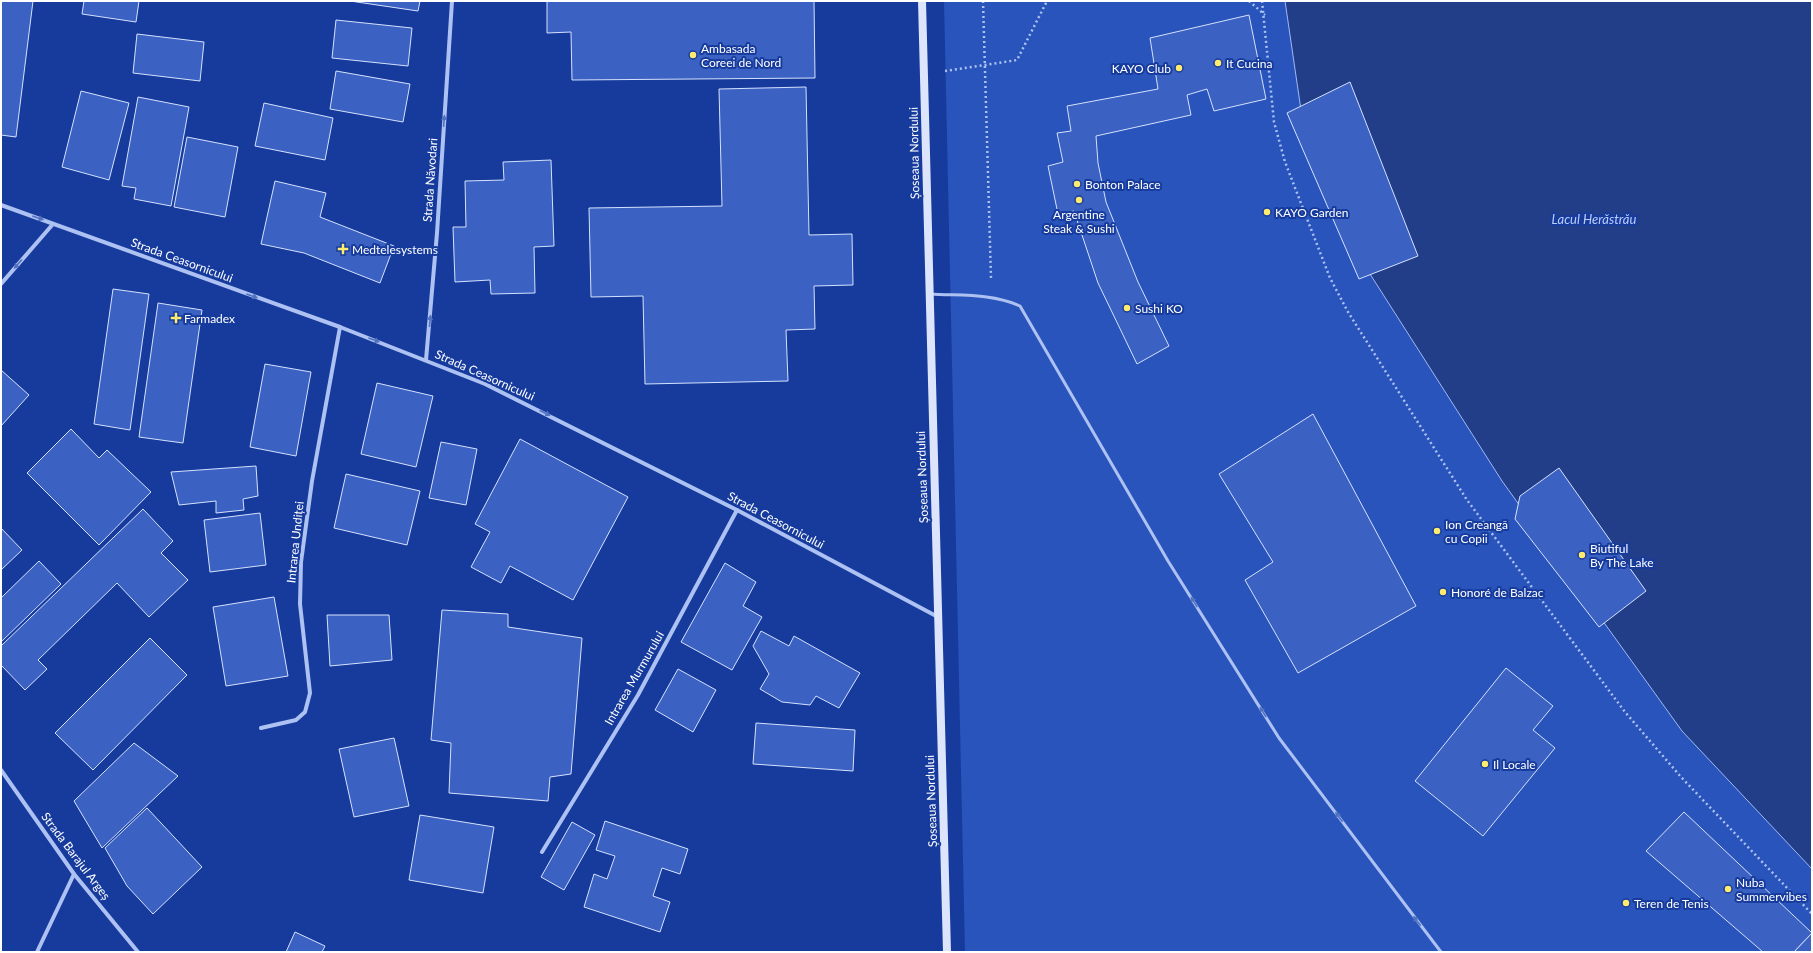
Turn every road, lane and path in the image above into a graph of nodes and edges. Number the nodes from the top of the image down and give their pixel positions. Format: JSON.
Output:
{"nodes":[{"id":1,"x":452,"y":1,"type":"edge"},
{"id":2,"x":922,"y":1,"type":"edge"},
{"id":3,"x":983,"y":1,"type":"edge"},
{"id":4,"x":1047,"y":1,"type":"edge"},
{"id":5,"x":1249,"y":1,"type":"edge"},
{"id":6,"x":1262,"y":1,"type":"edge"},
{"id":7,"x":1265,"y":16,"type":"junction"},
{"id":8,"x":984,"y":65,"type":"junction"},
{"id":9,"x":924,"y":74,"type":"junction"},
{"id":10,"x":1,"y":205,"type":"edge"},
{"id":11,"x":53,"y":224,"type":"junction"},
{"id":12,"x":1,"y":284,"type":"edge"},
{"id":13,"x":929,"y":294,"type":"junction"},
{"id":14,"x":992,"y":297,"type":"junction"},
{"id":15,"x":340,"y":327,"type":"junction"},
{"id":16,"x":426,"y":360,"type":"junction"},
{"id":17,"x":737,"y":510,"type":"junction"},
{"id":18,"x":938,"y":617,"type":"junction"},
{"id":19,"x":261,"y":728,"type":"dead end"},
{"id":20,"x":1,"y":770,"type":"edge"},
{"id":21,"x":542,"y":852,"type":"dead end"},
{"id":22,"x":74,"y":874,"type":"junction"},
{"id":23,"x":1812,"y":914,"type":"edge"},
{"id":24,"x":37,"y":952,"type":"edge"},
{"id":25,"x":138,"y":952,"type":"edge"},
{"id":26,"x":947,"y":952,"type":"edge"},
{"id":27,"x":1441,"y":952,"type":"edge"}],
"edges":[{"from":16,"to":1,"type":"street","name":"Strada Năvodari","one_way":true},
{"from":2,"to":9,"type":"main road","name":"Șoseaua Nordului"},
{"from":3,"to":8,"type":"path"},
{"from":4,"to":8,"type":"path"},
{"from":5,"to":7,"type":"path"},
{"from":6,"to":7,"type":"path"},
{"from":7,"to":23,"type":"path"},
{"from":8,"to":9,"type":"path"},
{"from":8,"to":14,"type":"path"},
{"from":9,"to":13,"type":"main road","name":"Șoseaua Nordului"},
{"from":10,"to":11,"type":"street","name":"Strada Ceasornicului","one_way":true},
{"from":11,"to":12,"type":"street","one_way":true},
{"from":11,"to":15,"type":"street","name":"Strada Ceasornicului","one_way":true},
{"from":13,"to":14,"type":"lane"},
{"from":13,"to":18,"type":"main road","name":"Șoseaua Nordului"},
{"from":27,"to":14,"type":"lane","one_way":true},
{"from":15,"to":16,"type":"street","name":"Strada Ceasornicului","one_way":true},
{"from":15,"to":19,"type":"street","name":"Intrarea Undiței"},
{"from":16,"to":17,"type":"street","name":"Strada Ceasornicului","one_way":true},
{"from":17,"to":18,"type":"street","name":"Strada Ceasornicului"},
{"from":17,"to":21,"type":"street","name":"Intrarea Murmurului"},
{"from":18,"to":26,"type":"main road","name":"Șoseaua Nordului"},
{"from":20,"to":22,"type":"street","name":"Strada Barajul Argeș"},
{"from":22,"to":24,"type":"street"},
{"from":22,"to":25,"type":"street","name":"Strada Barajul Argeș"}]}
